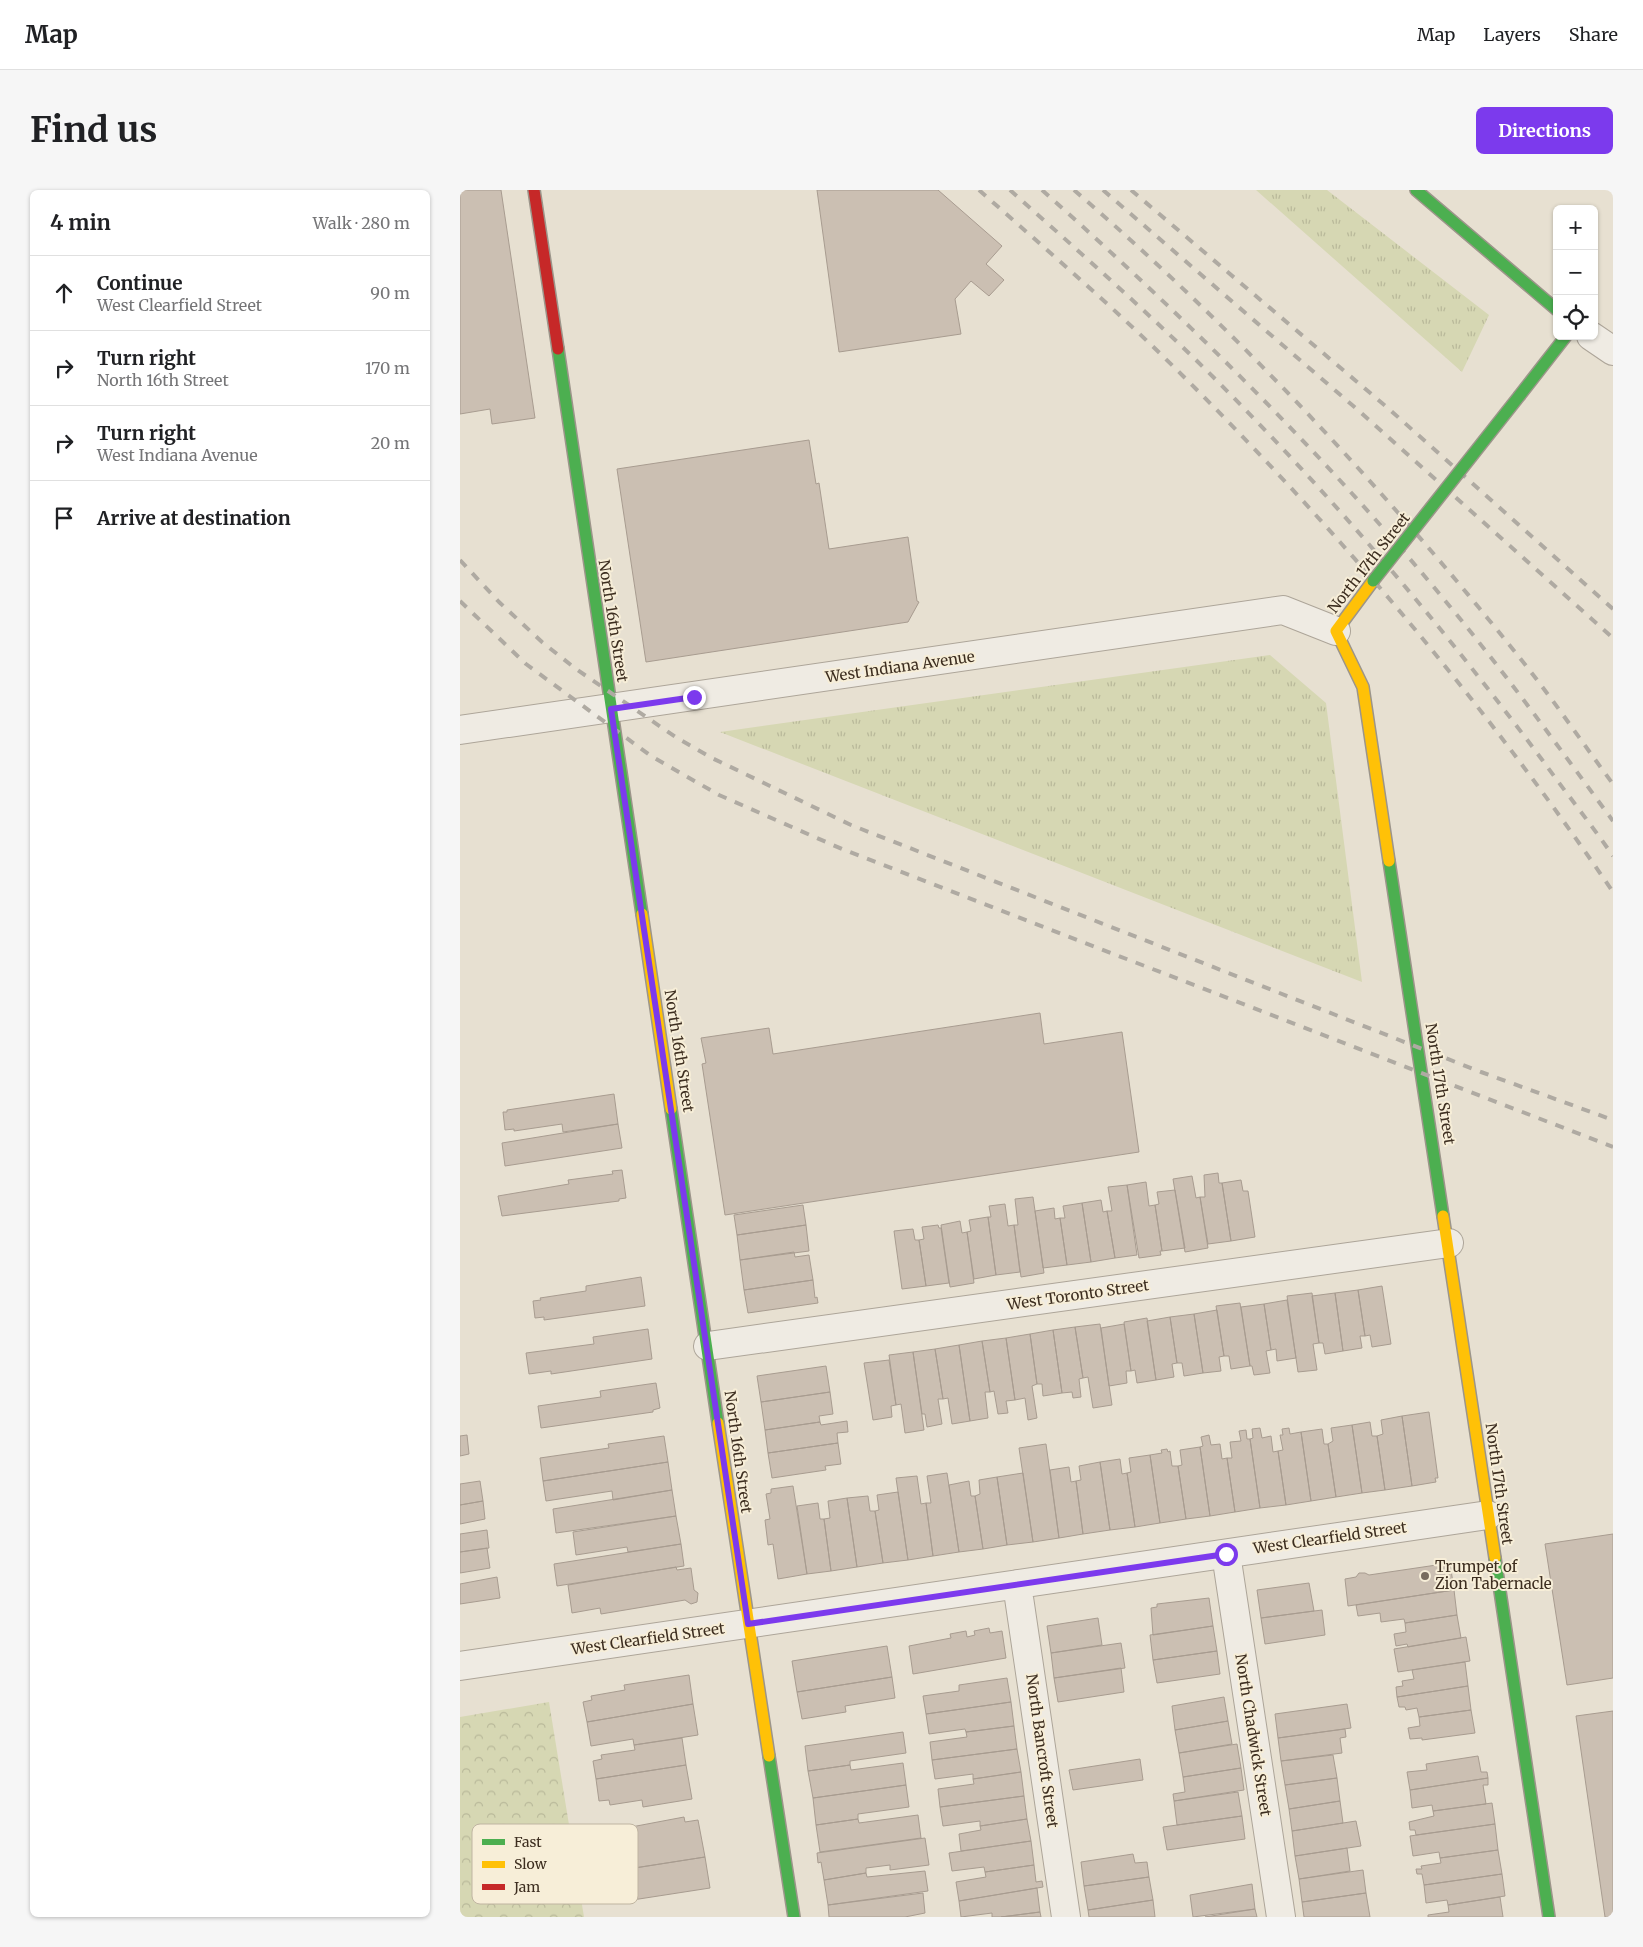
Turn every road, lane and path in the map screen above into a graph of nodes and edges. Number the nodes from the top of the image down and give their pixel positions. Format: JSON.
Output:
{"nodes":[{"id":1,"x":534,"y":190,"type":"edge"},
{"id":2,"x":1416,"y":190,"type":"edge"},
{"id":3,"x":1553,"y":307,"type":"edge"},
{"id":4,"x":1563,"y":340,"type":"edge"},
{"id":5,"x":1597,"y":340,"type":"edge"},
{"id":6,"x":1613,"y":351,"type":"edge"},
{"id":7,"x":1336,"y":630,"type":"junction"},
{"id":8,"x":611,"y":709,"type":"junction"},
{"id":9,"x":460,"y":730,"type":"edge"},
{"id":10,"x":1448,"y":1243,"type":"junction"},
{"id":11,"x":708,"y":1346,"type":"junction"},
{"id":12,"x":1488,"y":1515,"type":"junction"},
{"id":13,"x":1226,"y":1554,"type":"junction"},
{"id":14,"x":1017,"y":1584,"type":"junction"},
{"id":15,"x":748,"y":1624,"type":"junction"},
{"id":16,"x":460,"y":1666,"type":"edge"},
{"id":17,"x":794,"y":1917,"type":"edge"},
{"id":18,"x":1066,"y":1917,"type":"edge"},
{"id":19,"x":1281,"y":1917,"type":"edge"},
{"id":20,"x":1549,"y":1917,"type":"edge"}],
"edges":[{"from":1,"to":8,"type":"street","name":"North 16th Street"},
{"from":2,"to":3,"type":"street"},
{"from":4,"to":7,"type":"street","name":"North 17th Street","bridge":true},
{"from":5,"to":6,"type":"street"},
{"from":7,"to":8,"type":"street","name":"West Indiana Avenue"},
{"from":7,"to":10,"type":"street","name":"North 17th Street"},
{"from":8,"to":9,"type":"street","name":"West Indiana Avenue"},
{"from":8,"to":11,"type":"street","name":"North 16th Street"},
{"from":10,"to":11,"type":"street","name":"West Toronto Street"},
{"from":10,"to":12,"type":"street","name":"North 17th Street"},
{"from":11,"to":15,"type":"street","name":"North 16th Street"},
{"from":12,"to":13,"type":"street","name":"West Clearfield Street"},
{"from":12,"to":20,"type":"street","name":"North 17th Street"},
{"from":13,"to":14,"type":"street","name":"West Clearfield Street"},
{"from":13,"to":19,"type":"street","name":"North Chadwick Street"},
{"from":14,"to":15,"type":"street","name":"West Clearfield Street"},
{"from":14,"to":18,"type":"street","name":"North Bancroft Street"},
{"from":15,"to":16,"type":"street","name":"West Clearfield Street"},
{"from":15,"to":17,"type":"street","name":"North 16th Street"}]}
